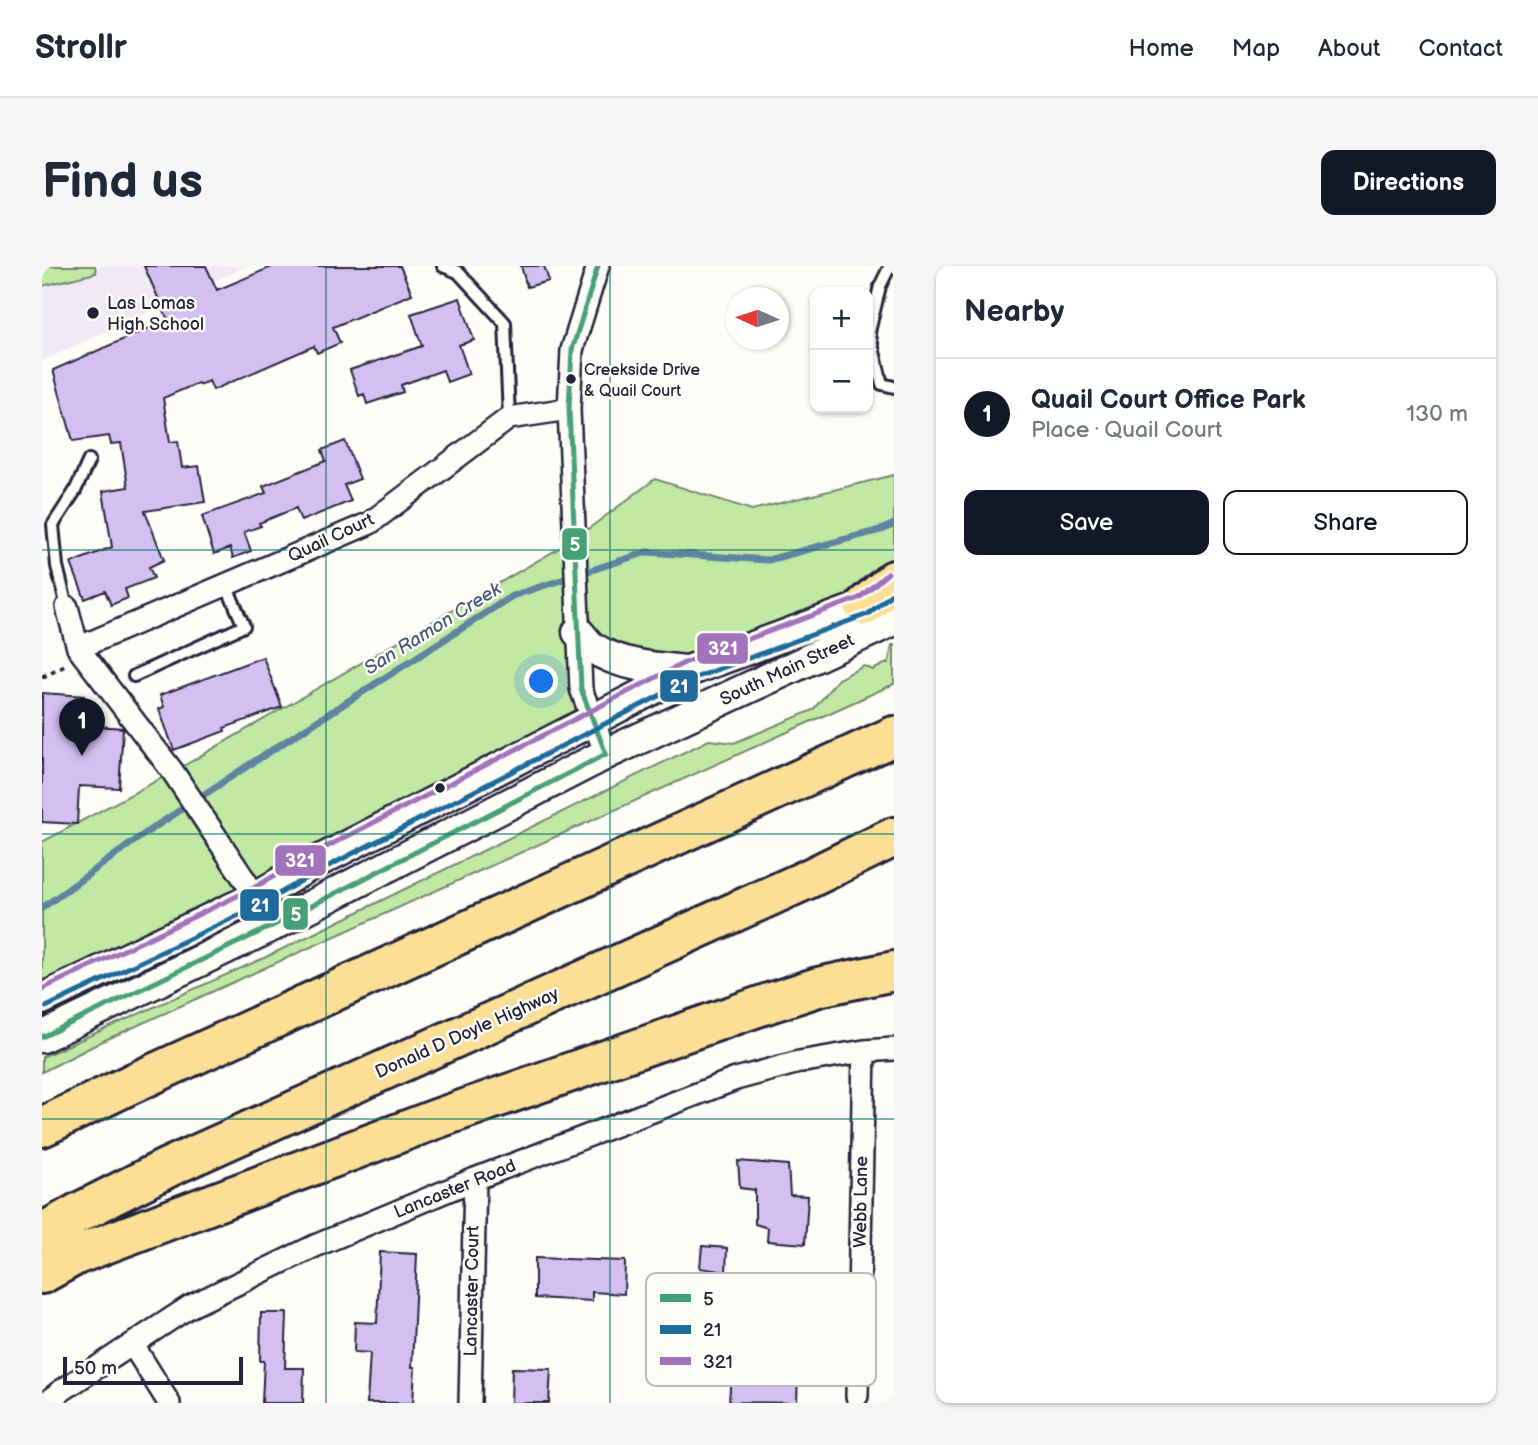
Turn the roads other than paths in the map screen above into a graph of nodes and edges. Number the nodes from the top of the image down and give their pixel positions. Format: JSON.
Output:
{"nodes":[{"id":1,"x":443,"y":266,"type":"edge"},
{"id":2,"x":598,"y":266,"type":"edge"},
{"id":3,"x":888,"y":270,"type":"dead end"},
{"id":4,"x":894,"y":387,"type":"edge"},
{"id":5,"x":569,"y":409,"type":"junction"},
{"id":6,"x":509,"y":418,"type":"junction"},
{"id":7,"x":89,"y":460,"type":"dead end"},
{"id":8,"x":894,"y":580,"type":"edge"},
{"id":9,"x":226,"y":585,"type":"junction"},
{"id":10,"x":67,"y":607,"type":"joint"},
{"id":11,"x":883,"y":616,"type":"edge"},
{"id":12,"x":578,"y":626,"type":"junction"},
{"id":13,"x":78,"y":648,"type":"junction"},
{"id":14,"x":688,"y":671,"type":"junction"},
{"id":15,"x":134,"y":676,"type":"dead end"},
{"id":16,"x":592,"y":719,"type":"junction"},
{"id":17,"x":894,"y":736,"type":"edge"},
{"id":18,"x":606,"y":754,"type":"junction"},
{"id":19,"x":894,"y":837,"type":"edge"},
{"id":20,"x":256,"y":897,"type":"junction"},
{"id":21,"x":894,"y":971,"type":"edge"},
{"id":22,"x":42,"y":999,"type":"edge"},
{"id":23,"x":42,"y":1037,"type":"edge"},
{"id":24,"x":894,"y":1049,"type":"edge"},
{"id":25,"x":864,"y":1051,"type":"junction"},
{"id":26,"x":42,"y":1127,"type":"edge"},
{"id":27,"x":475,"y":1180,"type":"junction"},
{"id":28,"x":42,"y":1233,"type":"edge"},
{"id":29,"x":859,"y":1273,"type":"edge"},
{"id":30,"x":42,"y":1274,"type":"edge"},
{"id":31,"x":132,"y":1345,"type":"junction"},
{"id":32,"x":857,"y":1386,"type":"edge"},
{"id":33,"x":857,"y":1396,"type":"dead end"},
{"id":34,"x":46,"y":1403,"type":"edge"},
{"id":35,"x":169,"y":1403,"type":"edge"},
{"id":36,"x":470,"y":1403,"type":"edge"}],
"edges":[{"from":1,"to":6,"type":"lane"},
{"from":2,"to":5,"type":"street"},
{"from":3,"to":4,"type":"lane"},
{"from":5,"to":6,"type":"street","name":"Quail Court"},
{"from":5,"to":12,"type":"street"},
{"from":6,"to":9,"type":"street","name":"Quail Court"},
{"from":7,"to":10,"type":"lane"},
{"from":8,"to":11,"type":"highway"},
{"from":9,"to":13,"type":"street","name":"Quail Court"},
{"from":9,"to":15,"type":"lane"},
{"from":10,"to":13,"type":"street"},
{"from":11,"to":14,"type":"main road","name":"South Main Street"},
{"from":11,"to":18,"type":"main road","name":"South Main Street"},
{"from":12,"to":14,"type":"main road"},
{"from":12,"to":16,"type":"street"},
{"from":13,"to":20,"type":"street"},
{"from":14,"to":16,"type":"main road","name":"South Main Street"},
{"from":16,"to":18,"type":"street"},
{"from":16,"to":20,"type":"main road","name":"South Main Street"},
{"from":17,"to":26,"type":"highway"},
{"from":18,"to":23,"type":"main road","name":"South Main Street"},
{"from":19,"to":28,"type":"highway","name":"Donald D Doyle Highway"},
{"from":20,"to":22,"type":"main road","name":"South Main Street"},
{"from":21,"to":30,"type":"highway"},
{"from":24,"to":25,"type":"street","name":"Lancaster Road"},
{"from":25,"to":27,"type":"street","name":"Lancaster Road"},
{"from":25,"to":29,"type":"street","name":"Webb Lane"},
{"from":27,"to":31,"type":"street","name":"Lancaster Road"},
{"from":27,"to":36,"type":"street","name":"Lancaster Court"},
{"from":31,"to":34,"type":"street","name":"Lancaster Road"},
{"from":31,"to":35,"type":"street"},
{"from":32,"to":33,"type":"street","name":"Webb Lane"}]}
